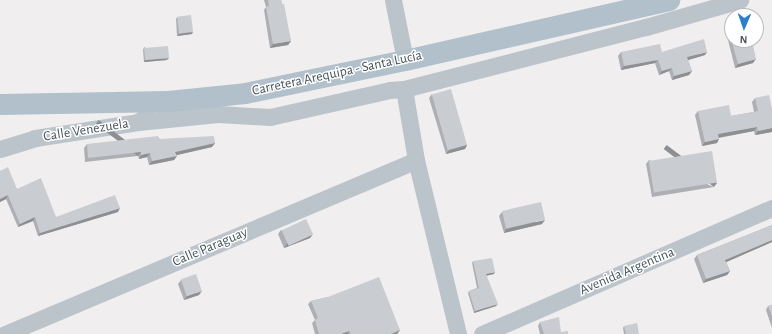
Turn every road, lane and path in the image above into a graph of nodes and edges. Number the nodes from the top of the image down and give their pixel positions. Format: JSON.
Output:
{"nodes":[{"id":1,"x":393,"y":0,"type":"edge"},
{"id":2,"x":669,"y":0,"type":"edge"},
{"id":3,"x":740,"y":0,"type":"edge"},
{"id":4,"x":405,"y":60,"type":"junction"},
{"id":5,"x":404,"y":89,"type":"junction"},
{"id":6,"x":168,"y":102,"type":"junction"},
{"id":7,"x":0,"y":104,"type":"edge"},
{"id":8,"x":138,"y":122,"type":"junction"},
{"id":9,"x":0,"y":149,"type":"edge"},
{"id":10,"x":416,"y":160,"type":"junction"},
{"id":11,"x":772,"y":208,"type":"edge"},
{"id":12,"x":5,"y":334,"type":"edge"},
{"id":13,"x":458,"y":334,"type":"edge"},
{"id":14,"x":482,"y":334,"type":"edge"}],
"edges":[{"from":1,"to":4,"type":"street"},
{"from":2,"to":4,"type":"main road","name":"Carretera Arequipa - Santa Lucía"},
{"from":3,"to":5,"type":"street"},
{"from":4,"to":6,"type":"main road","name":"Carretera Arequipa - Santa Lucía"},
{"from":5,"to":8,"type":"street"},
{"from":5,"to":10,"type":"street"},
{"from":6,"to":7,"type":"main road","name":"Carretera Arequipa - Santa Lucía"},
{"from":6,"to":8,"type":"street","name":"Calle Venezuela"},
{"from":8,"to":9,"type":"street","name":"Calle Venezuela"},
{"from":10,"to":12,"type":"street","name":"Calle Paraguay"},
{"from":10,"to":13,"type":"street"},
{"from":11,"to":14,"type":"street","name":"Avenida Argentina"}]}
